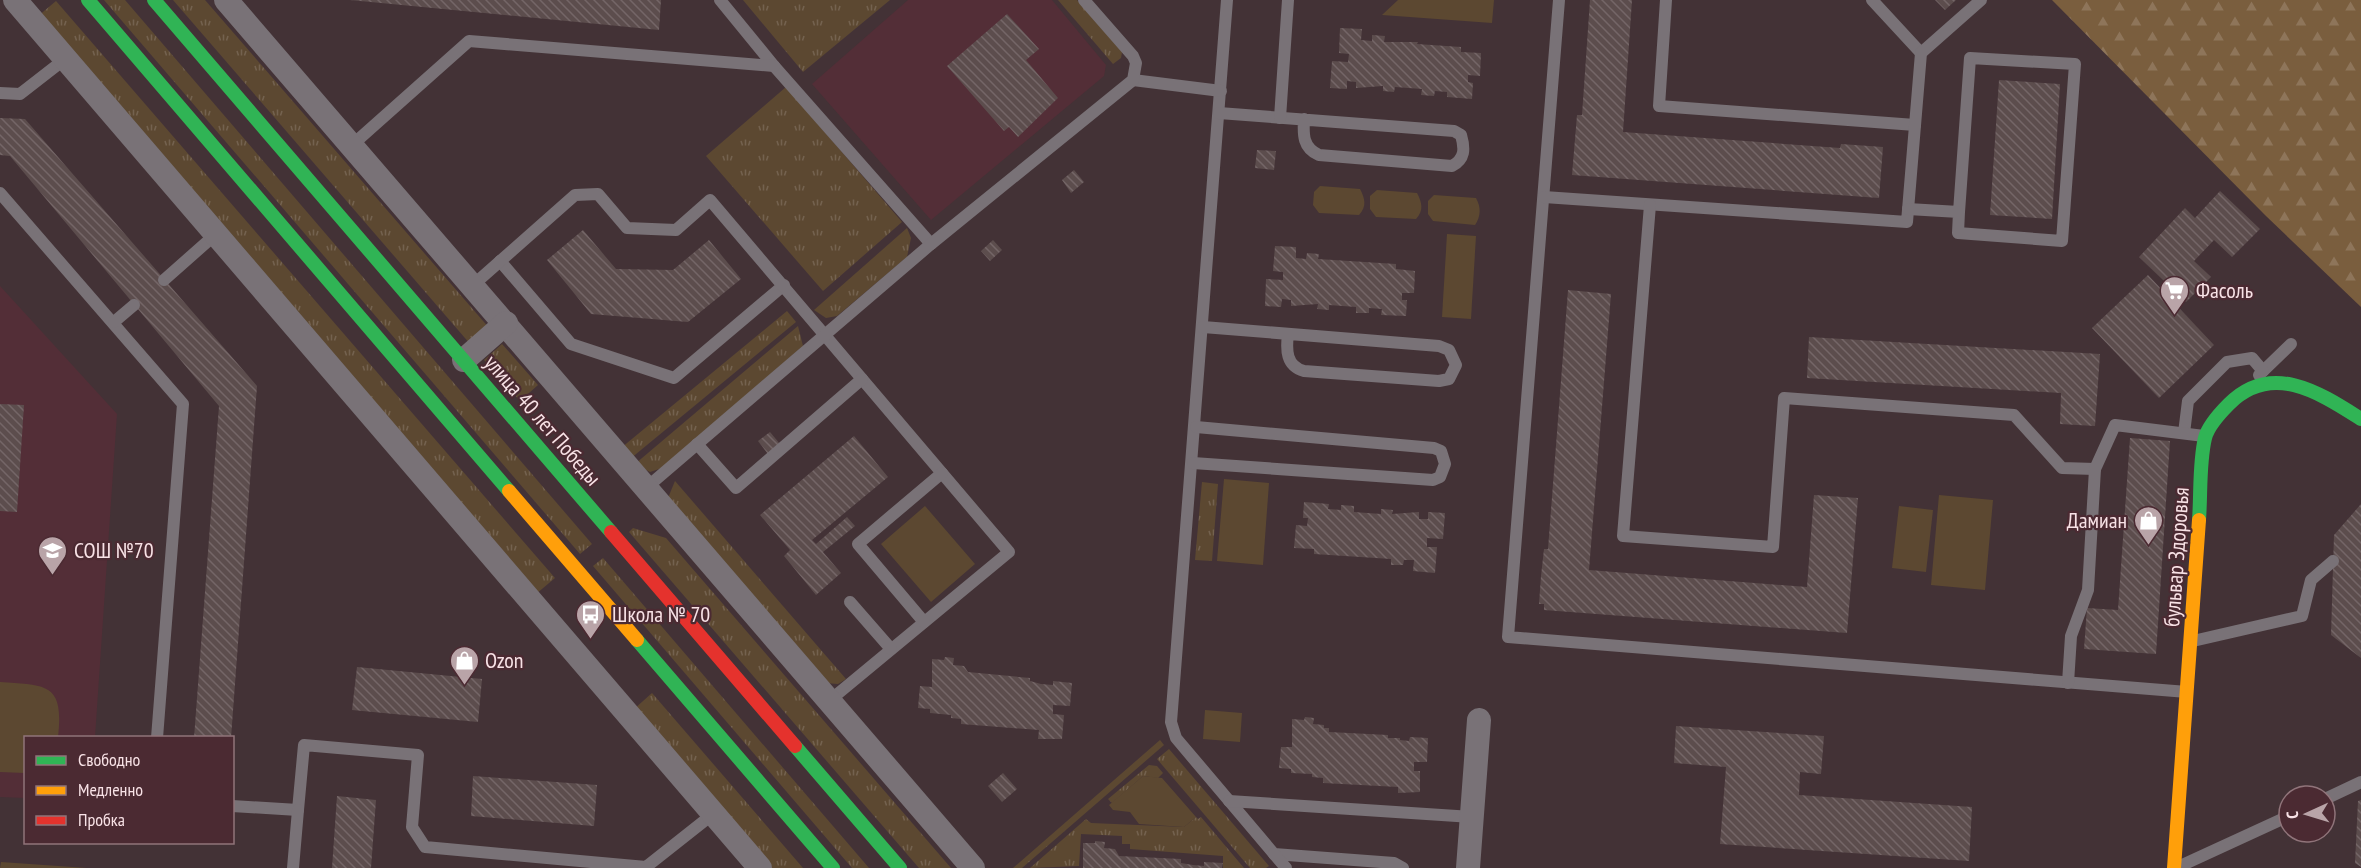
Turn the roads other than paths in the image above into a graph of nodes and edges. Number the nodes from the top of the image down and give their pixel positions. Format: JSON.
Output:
{"nodes":[{"id":1,"x":15,"y":0,"type":"edge"},
{"id":2,"x":88,"y":0,"type":"edge"},
{"id":3,"x":154,"y":0,"type":"edge"},
{"id":4,"x":226,"y":0,"type":"edge"},
{"id":5,"x":720,"y":0,"type":"edge"},
{"id":6,"x":1084,"y":0,"type":"edge"},
{"id":7,"x":1227,"y":0,"type":"edge"},
{"id":8,"x":1287,"y":0,"type":"edge"},
{"id":9,"x":1559,"y":0,"type":"edge"},
{"id":10,"x":1666,"y":0,"type":"edge"},
{"id":11,"x":1872,"y":0,"type":"edge"},
{"id":12,"x":1981,"y":0,"type":"edge"},
{"id":13,"x":1921,"y":53,"type":"junction"},
{"id":14,"x":66,"y":59,"type":"junction"},
{"id":15,"x":774,"y":66,"type":"junction"},
{"id":16,"x":1133,"y":80,"type":"junction"},
{"id":17,"x":1221,"y":91,"type":"junction"},
{"id":18,"x":0,"y":93,"type":"edge"},
{"id":19,"x":1219,"y":113,"type":"junction"},
{"id":20,"x":1280,"y":118,"type":"junction"},
{"id":21,"x":1304,"y":120,"type":"junction"},
{"id":22,"x":1915,"y":125,"type":"junction"},
{"id":23,"x":351,"y":146,"type":"junction"},
{"id":24,"x":0,"y":193,"type":"edge"},
{"id":25,"x":1544,"y":197,"type":"junction"},
{"id":26,"x":1650,"y":205,"type":"junction"},
{"id":27,"x":1908,"y":209,"type":"junction"},
{"id":28,"x":1959,"y":212,"type":"junction"},
{"id":29,"x":216,"y":234,"type":"junction"},
{"id":30,"x":931,"y":244,"type":"junction"},
{"id":31,"x":500,"y":261,"type":"junction"},
{"id":32,"x":164,"y":280,"type":"dead end"},
{"id":33,"x":784,"y":285,"type":"junction"},
{"id":34,"x":472,"y":286,"type":"junction"},
{"id":35,"x":134,"y":305,"type":"dead end"},
{"id":36,"x":114,"y":322,"type":"junction"},
{"id":37,"x":506,"y":323,"type":"junction"},
{"id":38,"x":1203,"y":327,"type":"junction"},
{"id":39,"x":824,"y":334,"type":"junction"},
{"id":40,"x":1288,"y":334,"type":"junction"},
{"id":41,"x":2291,"y":344,"type":"dead end"},
{"id":42,"x":464,"y":360,"type":"junction"},
{"id":43,"x":2263,"y":371,"type":"junction"},
{"id":44,"x":862,"y":379,"type":"junction"},
{"id":45,"x":2244,"y":390,"type":"junction"},
{"id":46,"x":2361,"y":419,"type":"edge"},
{"id":47,"x":1196,"y":427,"type":"junction"},
{"id":48,"x":2184,"y":433,"type":"junction"},
{"id":49,"x":2205,"y":436,"type":"junction"},
{"id":50,"x":697,"y":444,"type":"junction"},
{"id":51,"x":1193,"y":463,"type":"junction"},
{"id":52,"x":2095,"y":469,"type":"junction"},
{"id":53,"x":942,"y":472,"type":"junction"},
{"id":54,"x":646,"y":488,"type":"junction"},
{"id":55,"x":2333,"y":561,"type":"dead end"},
{"id":56,"x":850,"y":602,"type":"dead end"},
{"id":57,"x":924,"y":622,"type":"junction"},
{"id":58,"x":2192,"y":642,"type":"junction"},
{"id":59,"x":891,"y":650,"type":"junction"},
{"id":60,"x":2068,"y":683,"type":"junction"},
{"id":61,"x":2188,"y":692,"type":"junction"},
{"id":62,"x":829,"y":701,"type":"junction"},
{"id":63,"x":1479,"y":720,"type":"dead end"},
{"id":64,"x":157,"y":736,"type":"edge"},
{"id":65,"x":2361,"y":782,"type":"edge"},
{"id":66,"x":2337,"y":793,"type":"edge"},
{"id":67,"x":1229,"y":801,"type":"junction"},
{"id":68,"x":234,"y":806,"type":"edge"},
{"id":69,"x":298,"y":810,"type":"junction"},
{"id":70,"x":713,"y":814,"type":"junction"},
{"id":71,"x":1472,"y":817,"type":"junction"},
{"id":72,"x":2277,"y":821,"type":"edge"},
{"id":73,"x":1274,"y":854,"type":"junction"},
{"id":74,"x":646,"y":867,"type":"edge"},
{"id":75,"x":293,"y":868,"type":"edge"},
{"id":76,"x":760,"y":868,"type":"edge"},
{"id":77,"x":833,"y":868,"type":"edge"},
{"id":78,"x":900,"y":868,"type":"edge"},
{"id":79,"x":973,"y":868,"type":"edge"},
{"id":80,"x":1286,"y":868,"type":"edge"},
{"id":81,"x":1403,"y":868,"type":"edge"},
{"id":82,"x":1468,"y":868,"type":"edge"},
{"id":83,"x":2174,"y":868,"type":"edge"}],
"edges":[{"from":1,"to":14,"type":"street"},
{"from":2,"to":77,"type":"main road"},
{"from":3,"to":42,"type":"main road","name":"улица 40 лет Победы"},
{"from":4,"to":23,"type":"street"},
{"from":5,"to":15,"type":"lane"},
{"from":6,"to":16,"type":"lane"},
{"from":7,"to":17,"type":"lane"},
{"from":8,"to":20,"type":"lane"},
{"from":9,"to":25,"type":"lane"},
{"from":10,"to":22,"type":"lane"},
{"from":11,"to":13,"type":"lane"},
{"from":12,"to":13,"type":"lane"},
{"from":13,"to":22,"type":"lane"},
{"from":14,"to":18,"type":"lane"},
{"from":14,"to":29,"type":"street"},
{"from":15,"to":23,"type":"lane"},
{"from":15,"to":30,"type":"lane"},
{"from":16,"to":17,"type":"lane"},
{"from":16,"to":30,"type":"lane"},
{"from":17,"to":19,"type":"lane"},
{"from":19,"to":20,"type":"lane"},
{"from":19,"to":38,"type":"lane"},
{"from":20,"to":21,"type":"lane"},
{"from":21,"to":21,"type":"lane"},
{"from":22,"to":27,"type":"lane"},
{"from":23,"to":34,"type":"street"},
{"from":24,"to":36,"type":"lane"},
{"from":25,"to":26,"type":"lane"},
{"from":25,"to":60,"type":"lane"},
{"from":26,"to":27,"type":"lane"},
{"from":26,"to":52,"type":"lane"},
{"from":27,"to":28,"type":"lane"},
{"from":28,"to":28,"type":"lane"},
{"from":29,"to":32,"type":"lane"},
{"from":29,"to":70,"type":"street"},
{"from":30,"to":39,"type":"lane"},
{"from":31,"to":33,"type":"lane"},
{"from":31,"to":33,"type":"lane"},
{"from":31,"to":34,"type":"lane"},
{"from":33,"to":39,"type":"lane"},
{"from":34,"to":37,"type":"street"},
{"from":35,"to":36,"type":"lane"},
{"from":36,"to":64,"type":"lane"},
{"from":37,"to":42,"type":"street"},
{"from":37,"to":54,"type":"street"},
{"from":38,"to":40,"type":"lane"},
{"from":38,"to":47,"type":"lane"},
{"from":39,"to":44,"type":"lane"},
{"from":39,"to":50,"type":"lane"},
{"from":40,"to":40,"type":"lane"},
{"from":41,"to":43,"type":"lane"},
{"from":42,"to":78,"type":"main road","name":"улица 40 лет Победы"},
{"from":43,"to":45,"type":"lane"},
{"from":43,"to":48,"type":"lane"},
{"from":44,"to":50,"type":"lane"},
{"from":44,"to":53,"type":"lane"},
{"from":45,"to":46,"type":"main road","name":"бульвар Здоровья"},
{"from":45,"to":49,"type":"main road","name":"бульвар Здоровья"},
{"from":47,"to":51,"type":"lane"},
{"from":47,"to":51,"type":"lane"},
{"from":48,"to":49,"type":"lane"},
{"from":48,"to":52,"type":"lane"},
{"from":49,"to":58,"type":"main road","name":"бульвар Здоровья"},
{"from":50,"to":54,"type":"lane"},
{"from":51,"to":67,"type":"lane"},
{"from":52,"to":60,"type":"lane"},
{"from":53,"to":57,"type":"lane"},
{"from":53,"to":57,"type":"lane"},
{"from":54,"to":62,"type":"street"},
{"from":55,"to":58,"type":"lane"},
{"from":56,"to":59,"type":"lane"},
{"from":57,"to":59,"type":"lane"},
{"from":58,"to":61,"type":"main road","name":"бульвар Здоровья"},
{"from":59,"to":62,"type":"lane"},
{"from":60,"to":61,"type":"lane"},
{"from":61,"to":83,"type":"main road","name":"бульвар Здоровья"},
{"from":62,"to":79,"type":"street"},
{"from":63,"to":71,"type":"street"},
{"from":65,"to":66,"type":"lane"},
{"from":67,"to":71,"type":"lane"},
{"from":67,"to":73,"type":"lane"},
{"from":68,"to":69,"type":"lane"},
{"from":69,"to":74,"type":"lane"},
{"from":69,"to":75,"type":"lane"},
{"from":70,"to":74,"type":"lane"},
{"from":70,"to":76,"type":"street"},
{"from":71,"to":82,"type":"street"},
{"from":72,"to":83,"type":"lane"},
{"from":73,"to":80,"type":"lane"},
{"from":73,"to":81,"type":"lane"}]}
